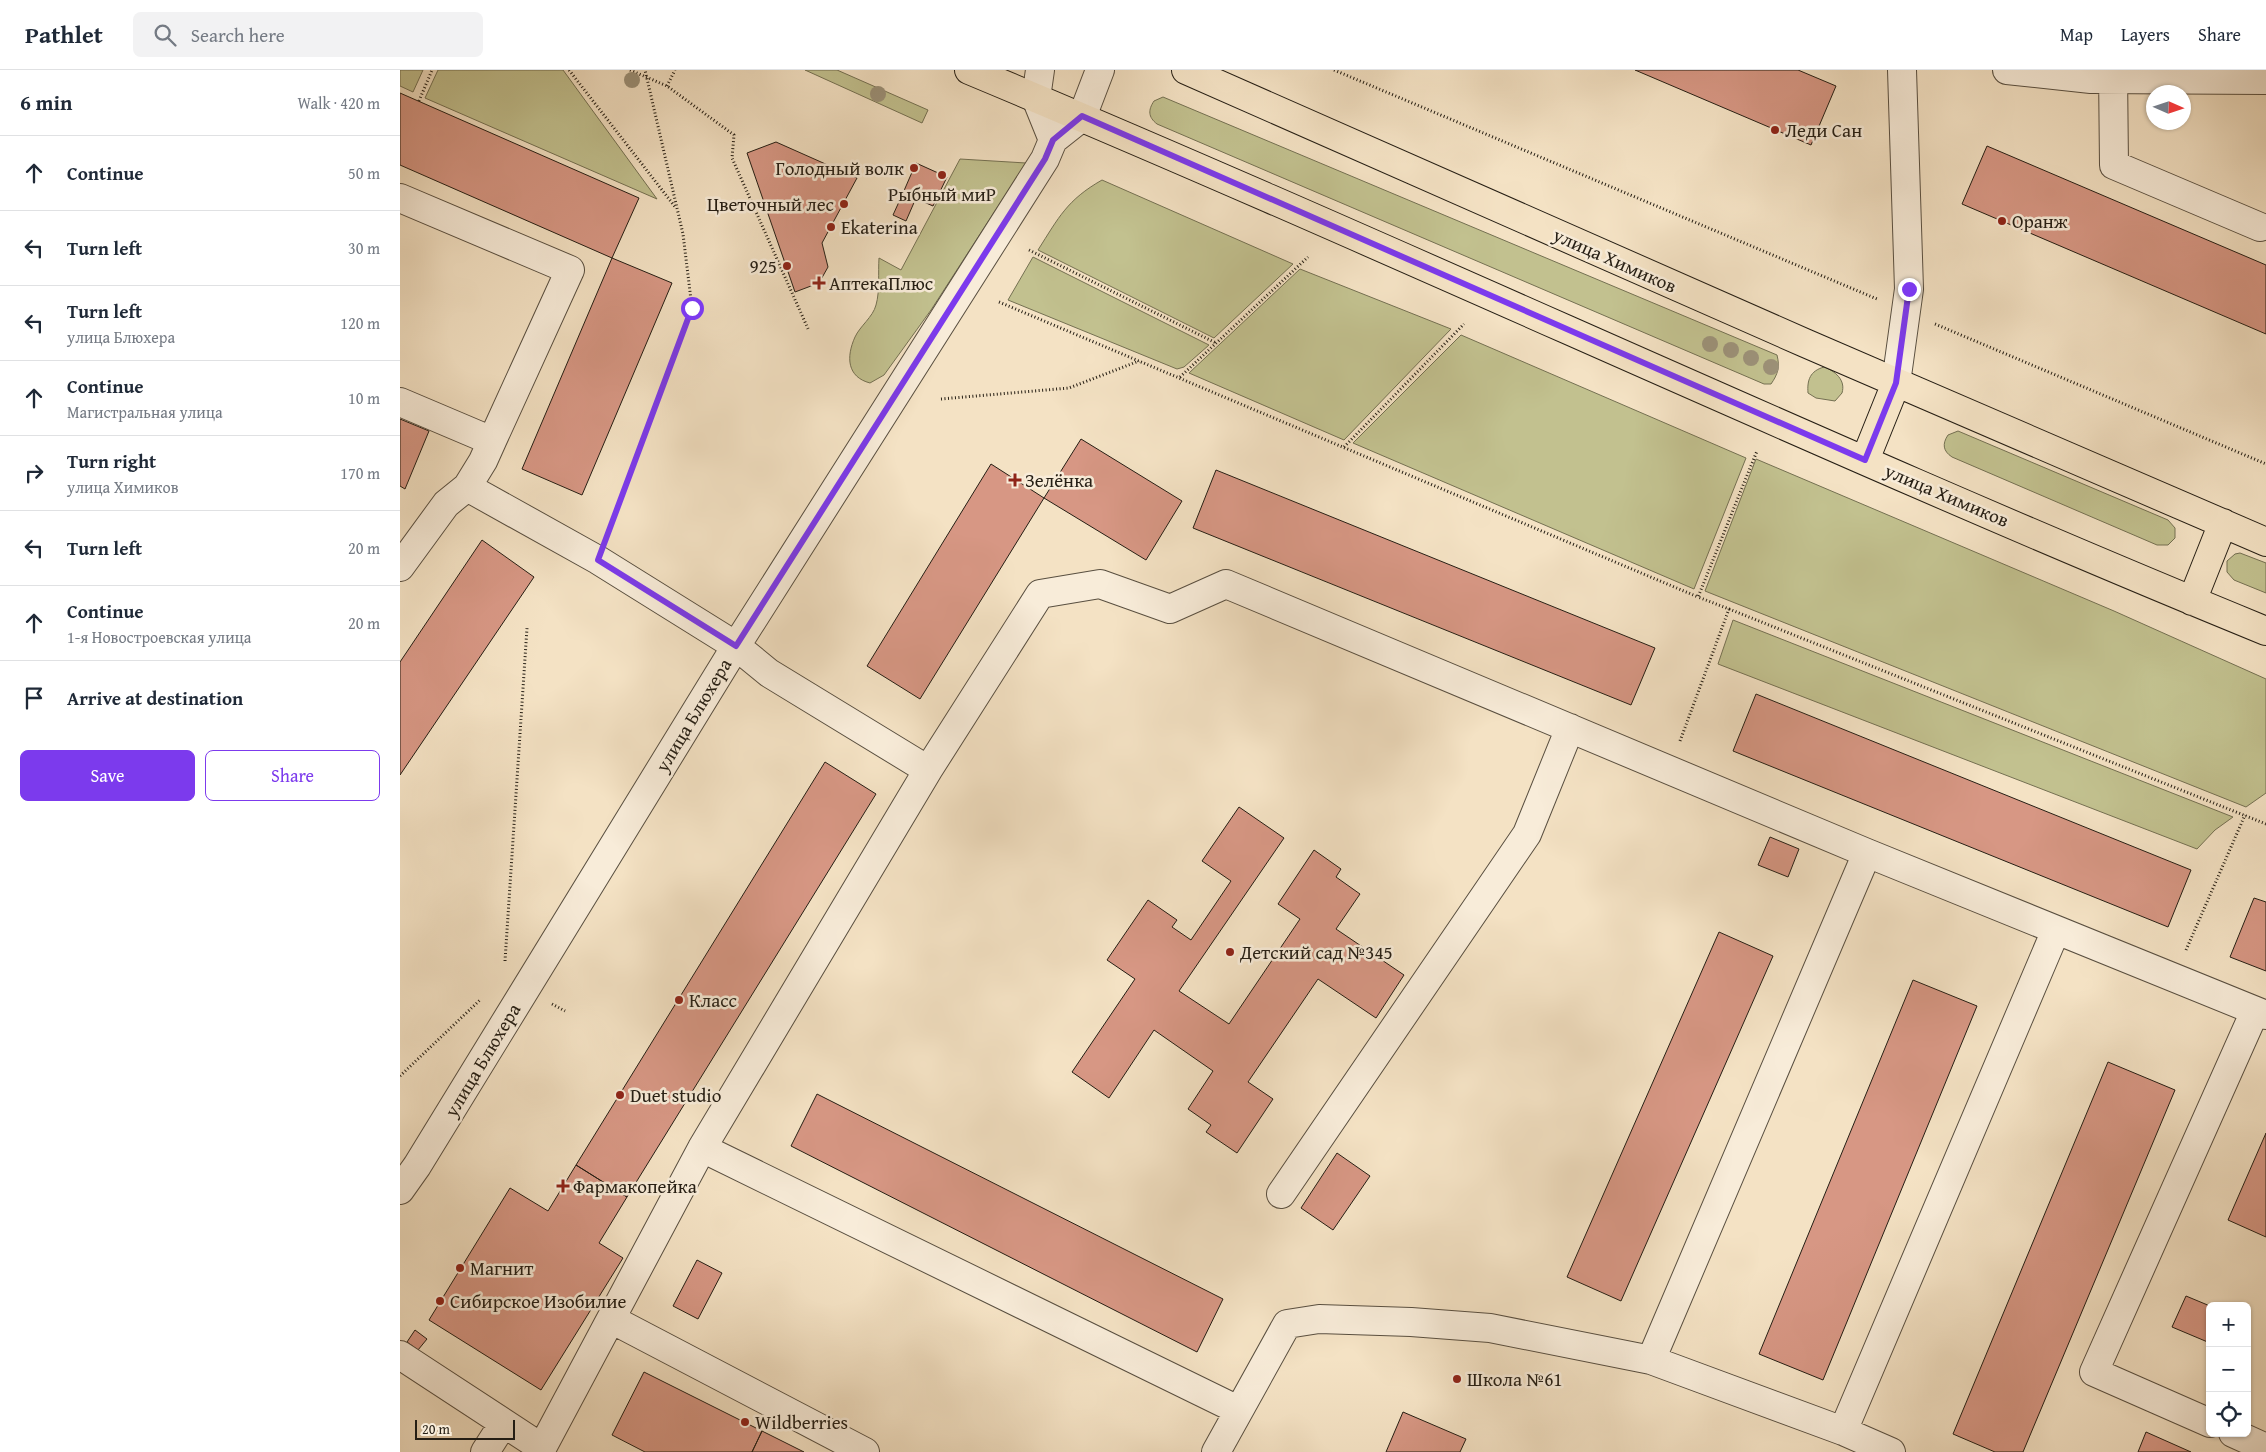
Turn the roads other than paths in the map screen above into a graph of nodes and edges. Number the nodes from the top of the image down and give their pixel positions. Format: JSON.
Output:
{"nodes":[{"id":1,"x":969,"y":70,"type":"edge"},
{"id":2,"x":1040,"y":70,"type":"edge"},
{"id":3,"x":1100,"y":70,"type":"edge"},
{"id":4,"x":1186,"y":70,"type":"edge"},
{"id":5,"x":1902,"y":70,"type":"edge"},
{"id":6,"x":2007,"y":70,"type":"edge"},
{"id":7,"x":2113,"y":75,"type":"edge"},
{"id":8,"x":2266,"y":80,"type":"edge"},
{"id":9,"x":1036,"y":98,"type":"junction"},
{"id":10,"x":1082,"y":116,"type":"junction"},
{"id":11,"x":1053,"y":140,"type":"junction"},
{"id":12,"x":400,"y":198,"type":"edge"},
{"id":13,"x":2260,"y":227,"type":"dead end"},
{"id":14,"x":1896,"y":383,"type":"junction"},
{"id":15,"x":400,"y":402,"type":"edge"},
{"id":16,"x":492,"y":441,"type":"junction"},
{"id":17,"x":1865,"y":460,"type":"junction"},
{"id":18,"x":467,"y":487,"type":"junction"},
{"id":19,"x":2223,"y":523,"type":"junction"},
{"id":20,"x":2266,"y":542,"type":"edge"},
{"id":21,"x":400,"y":567,"type":"edge"},
{"id":22,"x":2192,"y":601,"type":"junction"},
{"id":23,"x":2266,"y":631,"type":"edge"},
{"id":24,"x":736,"y":646,"type":"junction"},
{"id":25,"x":1570,"y":728,"type":"junction"},
{"id":26,"x":928,"y":770,"type":"junction"},
{"id":27,"x":1867,"y":853,"type":"junction"},
{"id":28,"x":2056,"y":930,"type":"junction"},
{"id":29,"x":2261,"y":1013,"type":"edge"},
{"id":30,"x":702,"y":1148,"type":"junction"},
{"id":31,"x":400,"y":1190,"type":"edge"},
{"id":32,"x":1281,"y":1194,"type":"dead end"},
{"id":33,"x":611,"y":1319,"type":"junction"},
{"id":34,"x":400,"y":1355,"type":"edge"},
{"id":35,"x":1651,"y":1360,"type":"junction"},
{"id":36,"x":1238,"y":1410,"type":"junction"},
{"id":37,"x":2206,"y":1421,"type":"edge"},
{"id":38,"x":504,"y":1424,"type":"junction"},
{"id":39,"x":1843,"y":1431,"type":"junction"},
{"id":40,"x":2242,"y":1437,"type":"edge"},
{"id":41,"x":2266,"y":1448,"type":"edge"},
{"id":42,"x":542,"y":1450,"type":"edge"},
{"id":43,"x":485,"y":1452,"type":"edge"},
{"id":44,"x":866,"y":1452,"type":"edge"},
{"id":45,"x":1216,"y":1452,"type":"edge"},
{"id":46,"x":1891,"y":1452,"type":"edge"}],
"edges":[{"from":1,"to":9,"type":"main road","name":"улица Химиков"},
{"from":2,"to":9,"type":"street"},
{"from":3,"to":10,"type":"street"},
{"from":4,"to":14,"type":"main road","name":"улица Химиков"},
{"from":5,"to":14,"type":"street"},
{"from":6,"to":7,"type":"street"},
{"from":7,"to":8,"type":"street"},
{"from":7,"to":13,"type":"street"},
{"from":9,"to":10,"type":"main road","name":"улица Химиков"},
{"from":9,"to":11,"type":"street"},
{"from":10,"to":11,"type":"street"},
{"from":10,"to":17,"type":"main road","name":"улица Химиков"},
{"from":11,"to":24,"type":"street","name":"улица Блюхера"},
{"from":12,"to":16,"type":"street"},
{"from":14,"to":17,"type":"main road"},
{"from":14,"to":19,"type":"main road","name":"улица Химиков"},
{"from":15,"to":16,"type":"street"},
{"from":16,"to":18,"type":"street"},
{"from":17,"to":22,"type":"main road","name":"улица Химиков"},
{"from":18,"to":21,"type":"street"},
{"from":18,"to":24,"type":"street"},
{"from":19,"to":20,"type":"main road","name":"улица Химиков"},
{"from":19,"to":22,"type":"main road"},
{"from":22,"to":23,"type":"main road","name":"улица Химиков"},
{"from":24,"to":26,"type":"street"},
{"from":24,"to":31,"type":"street","name":"улица Блюхера"},
{"from":25,"to":26,"type":"street"},
{"from":25,"to":27,"type":"street"},
{"from":25,"to":32,"type":"street"},
{"from":26,"to":30,"type":"street"},
{"from":27,"to":28,"type":"street"},
{"from":27,"to":35,"type":"street"},
{"from":28,"to":29,"type":"street"},
{"from":28,"to":39,"type":"street"},
{"from":29,"to":37,"type":"street"},
{"from":30,"to":33,"type":"street"},
{"from":30,"to":36,"type":"street"},
{"from":33,"to":42,"type":"street"},
{"from":33,"to":44,"type":"street"},
{"from":34,"to":38,"type":"street"},
{"from":35,"to":36,"type":"street"},
{"from":35,"to":39,"type":"street"},
{"from":36,"to":45,"type":"street"},
{"from":38,"to":42,"type":"street"},
{"from":38,"to":43,"type":"street"},
{"from":39,"to":46,"type":"street"},
{"from":40,"to":41,"type":"street"}]}
